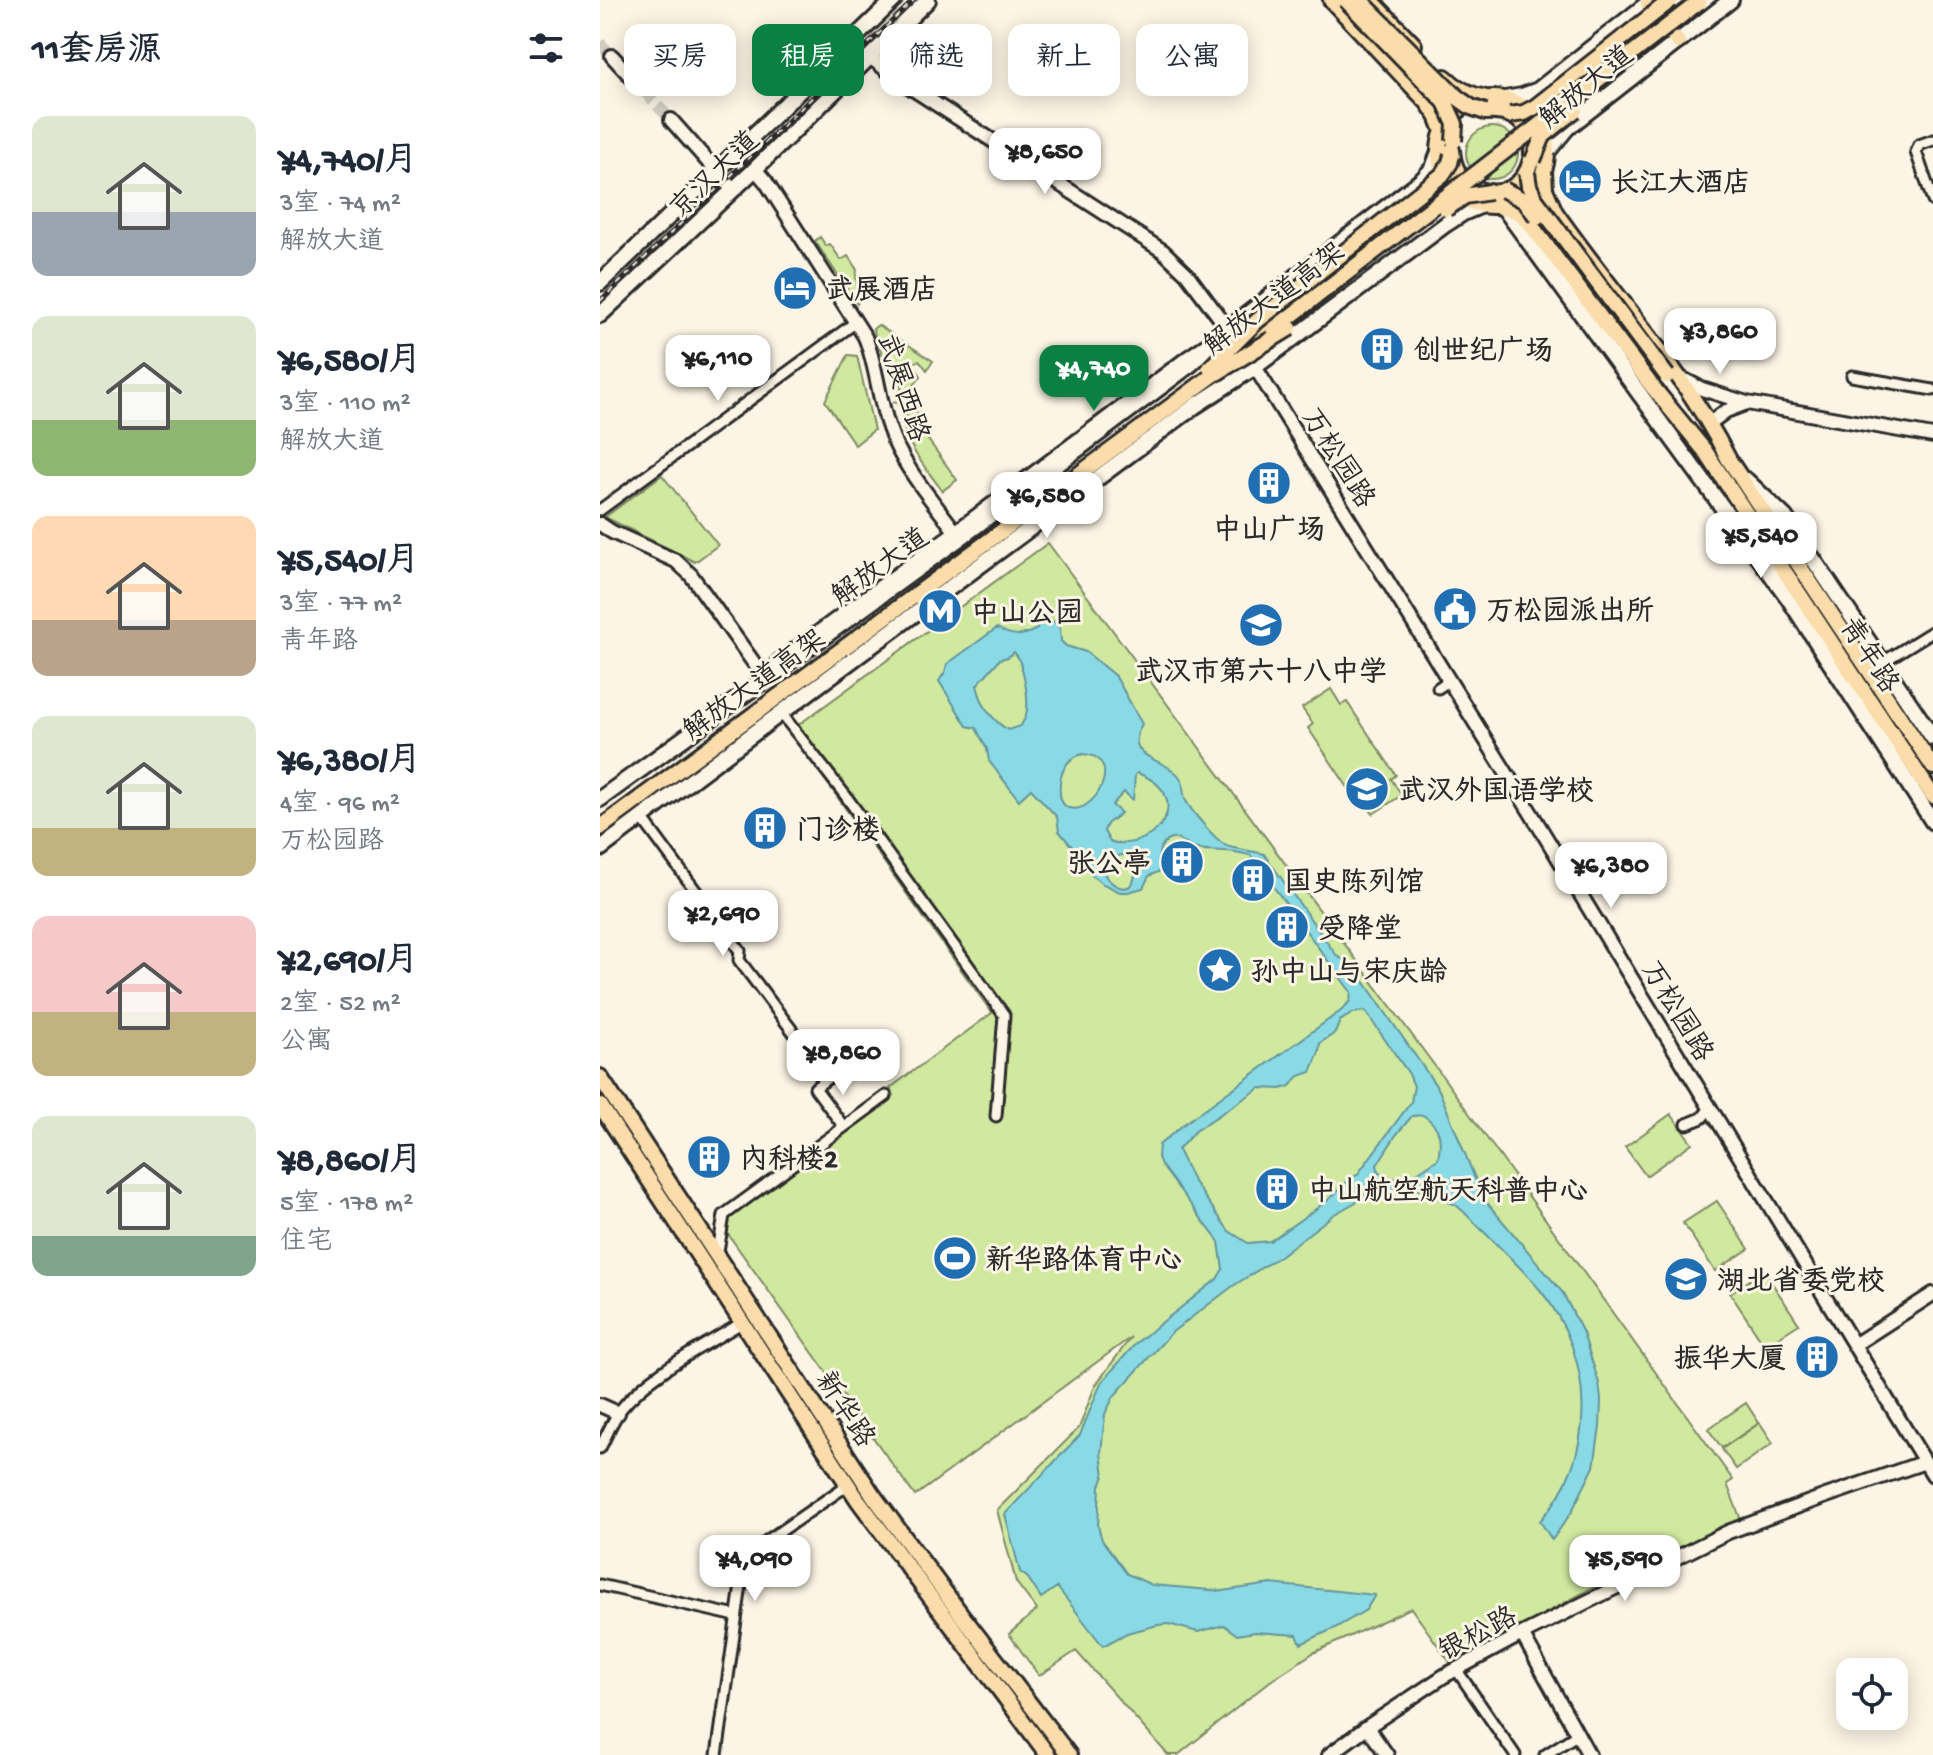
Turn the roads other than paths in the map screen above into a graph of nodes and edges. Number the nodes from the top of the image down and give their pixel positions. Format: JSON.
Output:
{"nodes":[{"id":1,"x":894,"y":0,"type":"edge"},
{"id":2,"x":928,"y":0,"type":"edge"},
{"id":3,"x":1331,"y":0,"type":"edge"},
{"id":4,"x":1346,"y":0,"type":"edge"},
{"id":5,"x":1360,"y":0,"type":"edge"},
{"id":6,"x":1371,"y":0,"type":"edge"},
{"id":7,"x":1671,"y":0,"type":"edge"},
{"id":8,"x":1687,"y":0,"type":"edge"},
{"id":9,"x":1702,"y":0,"type":"edge"},
{"id":10,"x":1712,"y":0,"type":"edge"},
{"id":11,"x":1731,"y":0,"type":"edge"},
{"id":12,"x":1650,"y":2,"type":"edge"},
{"id":13,"x":1678,"y":42,"type":"junction"},
{"id":14,"x":612,"y":56,"type":"tunnel mouth"},
{"id":15,"x":870,"y":57,"type":"junction"},
{"id":16,"x":624,"y":69,"type":"tunnel mouth"},
{"id":17,"x":1487,"y":98,"type":"junction"},
{"id":18,"x":1505,"y":99,"type":"junction"},
{"id":19,"x":1510,"y":115,"type":"junction"},
{"id":20,"x":671,"y":120,"type":"tunnel mouth"},
{"id":21,"x":1443,"y":131,"type":"junction"},
{"id":22,"x":1933,"y":140,"type":"edge"},
{"id":23,"x":1548,"y":151,"type":"junction"},
{"id":24,"x":1446,"y":153,"type":"junction"},
{"id":25,"x":1530,"y":166,"type":"junction"},
{"id":26,"x":755,"y":169,"type":"junction"},
{"id":27,"x":716,"y":170,"type":"junction"},
{"id":28,"x":1544,"y":172,"type":"junction"},
{"id":29,"x":733,"y":190,"type":"junction"},
{"id":30,"x":1492,"y":196,"type":"junction"},
{"id":31,"x":1933,"y":201,"type":"edge"},
{"id":32,"x":1501,"y":207,"type":"junction"},
{"id":33,"x":600,"y":283,"type":"edge"},
{"id":34,"x":600,"y":315,"type":"edge"},
{"id":35,"x":856,"y":322,"type":"junction"},
{"id":36,"x":1228,"y":329,"type":"junction"},
{"id":37,"x":1255,"y":367,"type":"junction"},
{"id":38,"x":1213,"y":371,"type":"junction"},
{"id":39,"x":1852,"y":376,"type":"dead end"},
{"id":40,"x":1669,"y":378,"type":"junction"},
{"id":41,"x":1933,"y":390,"type":"edge"},
{"id":42,"x":1747,"y":403,"type":"junction"},
{"id":43,"x":1710,"y":423,"type":"junction"},
{"id":44,"x":1933,"y":436,"type":"edge"},
{"id":45,"x":1705,"y":451,"type":"junction"},
{"id":46,"x":1733,"y":465,"type":"junction"},
{"id":47,"x":600,"y":510,"type":"edge"},
{"id":48,"x":600,"y":524,"type":"edge"},
{"id":49,"x":957,"y":534,"type":"junction"},
{"id":50,"x":1765,"y":541,"type":"junction"},
{"id":51,"x":1792,"y":605,"type":"junction"},
{"id":52,"x":1830,"y":611,"type":"junction"},
{"id":53,"x":1933,"y":631,"type":"edge"},
{"id":54,"x":1874,"y":649,"type":"junction"},
{"id":55,"x":1883,"y":662,"type":"junction"},
{"id":56,"x":766,"y":680,"type":"junction"},
{"id":57,"x":1450,"y":680,"type":"junction"},
{"id":58,"x":1438,"y":688,"type":"dead end"},
{"id":59,"x":781,"y":713,"type":"junction"},
{"id":60,"x":1933,"y":738,"type":"edge"},
{"id":61,"x":1933,"y":767,"type":"edge"},
{"id":62,"x":1933,"y":796,"type":"edge"},
{"id":63,"x":600,"y":799,"type":"edge"},
{"id":64,"x":600,"y":816,"type":"edge"},
{"id":65,"x":642,"y":818,"type":"junction"},
{"id":66,"x":1933,"y":822,"type":"edge"},
{"id":67,"x":600,"y":828,"type":"edge"},
{"id":68,"x":600,"y":849,"type":"edge"},
{"id":69,"x":600,"y":1077,"type":"edge"},
{"id":70,"x":886,"y":1096,"type":"dead end"},
{"id":71,"x":600,"y":1105,"type":"edge"},
{"id":72,"x":1710,"y":1108,"type":"junction"},
{"id":73,"x":996,"y":1116,"type":"dead end"},
{"id":74,"x":1687,"y":1124,"type":"dead end"},
{"id":75,"x":844,"y":1127,"type":"junction"},
{"id":76,"x":717,"y":1258,"type":"junction"},
{"id":77,"x":1933,"y":1294,"type":"edge"},
{"id":78,"x":743,"y":1322,"type":"junction"},
{"id":79,"x":1854,"y":1345,"type":"junction"},
{"id":80,"x":600,"y":1405,"type":"edge"},
{"id":81,"x":618,"y":1413,"type":"junction"},
{"id":82,"x":600,"y":1448,"type":"edge"},
{"id":83,"x":1925,"y":1462,"type":"junction"},
{"id":84,"x":1933,"y":1475,"type":"edge"},
{"id":85,"x":849,"y":1484,"type":"junction"},
{"id":86,"x":600,"y":1585,"type":"edge"},
{"id":87,"x":736,"y":1616,"type":"junction"},
{"id":88,"x":1522,"y":1634,"type":"junction"},
{"id":89,"x":1456,"y":1669,"type":"junction"},
{"id":90,"x":1367,"y":1727,"type":"junction"},
{"id":91,"x":1578,"y":1734,"type":"junction"},
{"id":92,"x":717,"y":1755,"type":"edge"},
{"id":93,"x":1048,"y":1755,"type":"edge"},
{"id":94,"x":1069,"y":1755,"type":"edge"},
{"id":95,"x":1329,"y":1755,"type":"edge"},
{"id":96,"x":1387,"y":1755,"type":"edge"},
{"id":97,"x":1515,"y":1755,"type":"edge"},
{"id":98,"x":1545,"y":1755,"type":"edge"},
{"id":99,"x":1589,"y":1755,"type":"edge"}],
"edges":[{"from":1,"to":27,"type":"main road","name":"京汉大道"},
{"from":2,"to":15,"type":"main road","name":"京汉大道"},
{"from":3,"to":21,"type":"main road"},
{"from":4,"to":24,"type":"main road","bridge":true},
{"from":5,"to":19,"type":"main road","bridge":true},
{"from":6,"to":17,"type":"main road"},
{"from":7,"to":19,"type":"main road","bridge":true},
{"from":8,"to":38,"type":"main road","name":"解放大道高架","bridge":true},
{"from":9,"to":38,"type":"main road","name":"解放大道高架","bridge":true},
{"from":10,"to":25,"type":"main road","bridge":true},
{"from":11,"to":13,"type":"main road","name":"解放大道"},
{"from":12,"to":13,"type":"main road"},
{"from":12,"to":18,"type":"main road","name":"解放大道"},
{"from":13,"to":23,"type":"main road","name":"解放大道"},
{"from":14,"to":16,"type":"street"},
{"from":15,"to":26,"type":"main road","name":"京汉大道"},
{"from":15,"to":36,"type":"street"},
{"from":17,"to":18,"type":"main road"},
{"from":17,"to":21,"type":"main road"},
{"from":18,"to":23,"type":"main road"},
{"from":19,"to":25,"type":"main road","bridge":true},
{"from":20,"to":27,"type":"street"},
{"from":21,"to":24,"type":"main road"},
{"from":22,"to":31,"type":"street"},
{"from":23,"to":28,"type":"main road"},
{"from":24,"to":30,"type":"main road","bridge":true},
{"from":24,"to":36,"type":"main road","name":"解放大道"},
{"from":24,"to":38,"type":"main road","bridge":true},
{"from":25,"to":30,"type":"main road","bridge":true},
{"from":25,"to":40,"type":"main road","bridge":true},
{"from":26,"to":29,"type":"main road","name":"京汉大道"},
{"from":26,"to":35,"type":"street","name":"武展西路"},
{"from":27,"to":29,"type":"street"},
{"from":27,"to":33,"type":"main road","name":"京汉大道"},
{"from":28,"to":32,"type":"main road"},
{"from":28,"to":40,"type":"main road","name":"青年路"},
{"from":29,"to":34,"type":"main road","name":"京汉大道"},
{"from":30,"to":32,"type":"main road"},
{"from":30,"to":37,"type":"main road"},
{"from":30,"to":38,"type":"main road","bridge":true},
{"from":30,"to":40,"type":"main road","bridge":true},
{"from":32,"to":45,"type":"main road","name":"青年路"},
{"from":32,"to":51,"type":"main road"},
{"from":35,"to":47,"type":"street"},
{"from":35,"to":49,"type":"street","name":"武展西路"},
{"from":36,"to":49,"type":"main road","name":"解放大道"},
{"from":37,"to":57,"type":"street","name":"万松园路"},
{"from":37,"to":59,"type":"main road"},
{"from":38,"to":64,"type":"main road","name":"解放大道高架"},
{"from":38,"to":67,"type":"main road","name":"解放大道高架"},
{"from":39,"to":41,"type":"street"},
{"from":40,"to":42,"type":"street"},
{"from":40,"to":43,"type":"main road","name":"青年路"},
{"from":40,"to":45,"type":"main road"},
{"from":40,"to":46,"type":"main road"},
{"from":42,"to":43,"type":"street"},
{"from":42,"to":44,"type":"street"},
{"from":43,"to":46,"type":"main road","name":"青年路"},
{"from":45,"to":50,"type":"main road","name":"青年路"},
{"from":46,"to":52,"type":"main road","name":"青年路"},
{"from":46,"to":54,"type":"main road"},
{"from":48,"to":56,"type":"street"},
{"from":49,"to":56,"type":"main road","name":"解放大道"},
{"from":50,"to":51,"type":"main road"},
{"from":50,"to":62,"type":"main road","name":"青年路"},
{"from":51,"to":66,"type":"main road"},
{"from":52,"to":54,"type":"main road"},
{"from":52,"to":61,"type":"main road","name":"青年路"},
{"from":53,"to":55,"type":"street"},
{"from":54,"to":55,"type":"main road"},
{"from":55,"to":60,"type":"main road"},
{"from":56,"to":63,"type":"main road","name":"解放大道"},
{"from":57,"to":58,"type":"street"},
{"from":57,"to":72,"type":"street","name":"万松园路"},
{"from":59,"to":65,"type":"main road"},
{"from":59,"to":73,"type":"street"},
{"from":65,"to":68,"type":"main road"},
{"from":65,"to":75,"type":"street"},
{"from":69,"to":76,"type":"main road","name":"新华路"},
{"from":70,"to":75,"type":"street"},
{"from":71,"to":78,"type":"main road","name":"新华路"},
{"from":72,"to":74,"type":"street"},
{"from":72,"to":79,"type":"street","name":"万松园路"},
{"from":75,"to":76,"type":"street"},
{"from":76,"to":94,"type":"main road","name":"新华路"},
{"from":77,"to":79,"type":"street"},
{"from":78,"to":81,"type":"street"},
{"from":78,"to":85,"type":"main road","name":"新华路"},
{"from":79,"to":83,"type":"street","name":"万松园路"},
{"from":80,"to":81,"type":"street"},
{"from":81,"to":82,"type":"street"},
{"from":83,"to":84,"type":"street","name":"万松园路"},
{"from":83,"to":88,"type":"street","name":"银松路"},
{"from":85,"to":87,"type":"street"},
{"from":85,"to":93,"type":"main road","name":"新华路"},
{"from":86,"to":87,"type":"street"},
{"from":87,"to":92,"type":"street"},
{"from":88,"to":89,"type":"street","name":"银松路"},
{"from":88,"to":91,"type":"street"},
{"from":89,"to":90,"type":"street","name":"银松路"},
{"from":89,"to":97,"type":"street"},
{"from":90,"to":95,"type":"street","name":"银松路"},
{"from":90,"to":96,"type":"street"},
{"from":91,"to":98,"type":"street"},
{"from":91,"to":99,"type":"street"}]}
